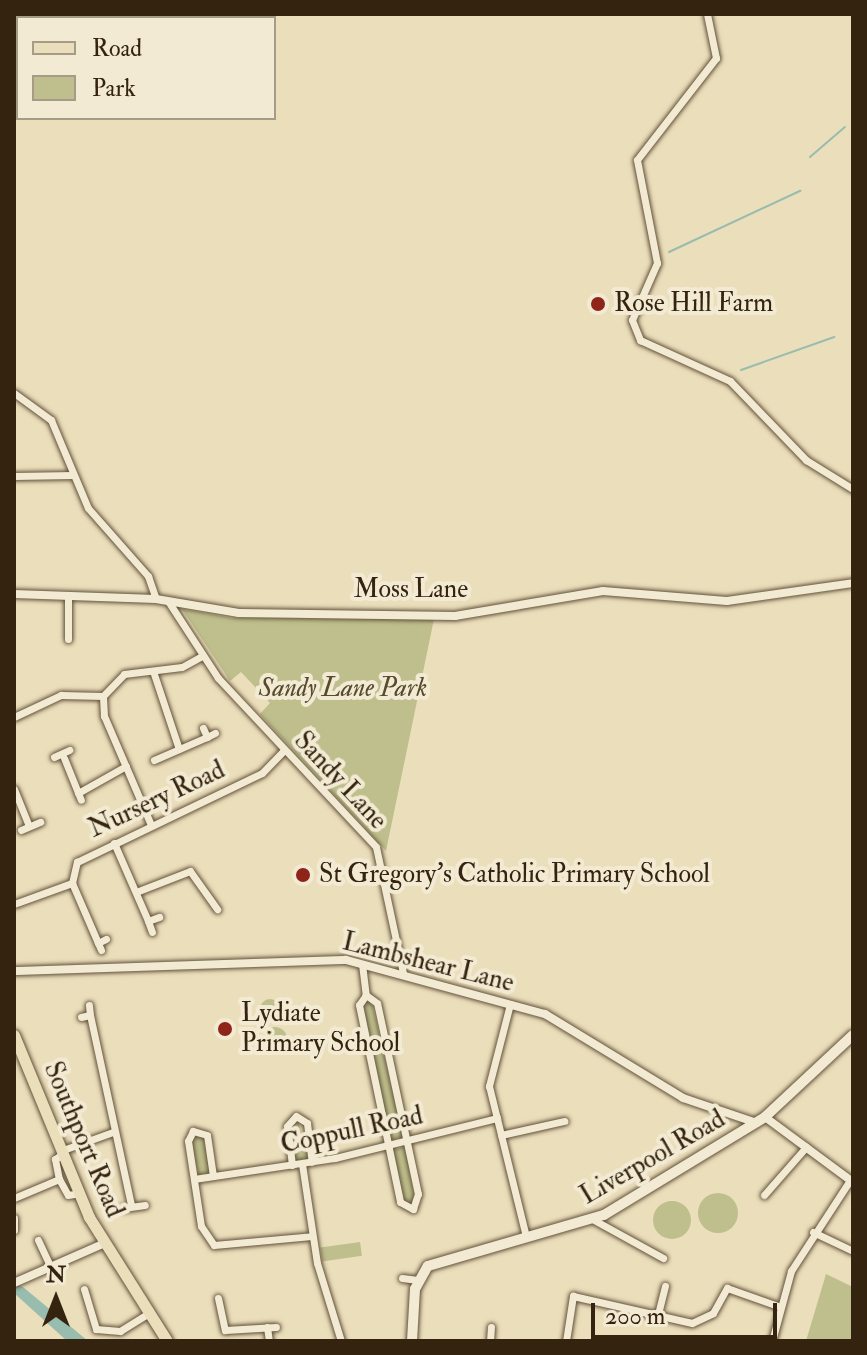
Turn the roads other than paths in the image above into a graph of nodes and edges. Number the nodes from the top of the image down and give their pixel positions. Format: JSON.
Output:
{"nodes":[{"id":1,"x":707,"y":14,"type":"edge"},
{"id":2,"x":14,"y":393,"type":"edge"},
{"id":3,"x":73,"y":475,"type":"junction"},
{"id":4,"x":14,"y":476,"type":"edge"},
{"id":5,"x":853,"y":489,"type":"edge"},
{"id":6,"x":853,"y":583,"type":"edge"},
{"id":7,"x":14,"y":594,"type":"edge"},
{"id":8,"x":68,"y":595,"type":"junction"},
{"id":9,"x":156,"y":599,"type":"junction"},
{"id":10,"x":168,"y":601,"type":"junction"},
{"id":11,"x":68,"y":639,"type":"dead end"},
{"id":12,"x":202,"y":656,"type":"junction"},
{"id":13,"x":153,"y":671,"type":"junction"},
{"id":14,"x":103,"y":696,"type":"junction"},
{"id":15,"x":14,"y":717,"type":"edge"},
{"id":16,"x":203,"y":728,"type":"dead end"},
{"id":17,"x":179,"y":749,"type":"junction"},
{"id":18,"x":69,"y":750,"type":"dead end"},
{"id":19,"x":284,"y":750,"type":"junction"},
{"id":20,"x":54,"y":757,"type":"dead end"},
{"id":21,"x":64,"y":758,"type":"junction"},
{"id":22,"x":154,"y":760,"type":"dead end"},
{"id":23,"x":126,"y":766,"type":"junction"},
{"id":24,"x":14,"y":789,"type":"edge"},
{"id":25,"x":40,"y":822,"type":"dead end"},
{"id":26,"x":28,"y":824,"type":"junction"},
{"id":27,"x":151,"y":825,"type":"junction"},
{"id":28,"x":21,"y":830,"type":"dead end"},
{"id":29,"x":114,"y":843,"type":"junction"},
{"id":30,"x":72,"y":883,"type":"junction"},
{"id":31,"x":136,"y":892,"type":"junction"},
{"id":32,"x":14,"y":904,"type":"edge"},
{"id":33,"x":204,"y":909,"type":"dead end"},
{"id":34,"x":159,"y":917,"type":"dead end"},
{"id":35,"x":148,"y":921,"type":"junction"},
{"id":36,"x":152,"y":932,"type":"dead end"},
{"id":37,"x":102,"y":944,"type":"dead end"},
{"id":38,"x":362,"y":964,"type":"junction"},
{"id":39,"x":14,"y":971,"type":"edge"},
{"id":40,"x":403,"y":973,"type":"junction"},
{"id":41,"x":366,"y":995,"type":"junction"},
{"id":42,"x":510,"y":1004,"type":"junction"},
{"id":43,"x":89,"y":1005,"type":"dead end"},
{"id":44,"x":90,"y":1015,"type":"junction"},
{"id":45,"x":81,"y":1017,"type":"dead end"},
{"id":46,"x":14,"y":1035,"type":"edge"},
{"id":47,"x":853,"y":1035,"type":"edge"},
{"id":48,"x":497,"y":1118,"type":"junction"},
{"id":49,"x":761,"y":1120,"type":"junction"},
{"id":50,"x":564,"y":1121,"type":"dead end"},
{"id":51,"x":113,"y":1132,"type":"junction"},
{"id":52,"x":501,"y":1135,"type":"junction"},
{"id":53,"x":406,"y":1142,"type":"junction"},
{"id":54,"x":389,"y":1146,"type":"junction"},
{"id":55,"x":806,"y":1147,"type":"junction"},
{"id":56,"x":63,"y":1152,"type":"junction"},
{"id":57,"x":312,"y":1162,"type":"junction"},
{"id":58,"x":302,"y":1164,"type":"junction"},
{"id":59,"x":292,"y":1165,"type":"junction"},
{"id":60,"x":213,"y":1176,"type":"junction"},
{"id":61,"x":59,"y":1179,"type":"junction"},
{"id":62,"x":194,"y":1179,"type":"junction"},
{"id":63,"x":852,"y":1181,"type":"edge"},
{"id":64,"x":80,"y":1193,"type":"junction"},
{"id":65,"x":764,"y":1195,"type":"dead end"},
{"id":66,"x":14,"y":1198,"type":"edge"},
{"id":67,"x":145,"y":1205,"type":"dead end"},
{"id":68,"x":14,"y":1218,"type":"edge"},
{"id":69,"x":594,"y":1220,"type":"junction"},
{"id":70,"x":14,"y":1230,"type":"edge"},
{"id":71,"x":813,"y":1232,"type":"junction"},
{"id":72,"x":312,"y":1236,"type":"junction"},
{"id":73,"x":526,"y":1237,"type":"junction"},
{"id":74,"x":38,"y":1240,"type":"dead end"},
{"id":75,"x":105,"y":1243,"type":"junction"},
{"id":76,"x":853,"y":1251,"type":"edge"},
{"id":77,"x":663,"y":1258,"type":"dead end"},
{"id":78,"x":51,"y":1268,"type":"junction"},
{"id":79,"x":402,"y":1278,"type":"dead end"},
{"id":80,"x":418,"y":1280,"type":"junction"},
{"id":81,"x":17,"y":1282,"type":"edge"},
{"id":82,"x":665,"y":1286,"type":"dead end"},
{"id":83,"x":84,"y":1289,"type":"dead end"},
{"id":84,"x":218,"y":1298,"type":"dead end"},
{"id":85,"x":778,"y":1306,"type":"junction"},
{"id":86,"x":151,"y":1312,"type":"junction"},
{"id":87,"x":658,"y":1314,"type":"junction"},
{"id":88,"x":491,"y":1327,"type":"dead end"},
{"id":89,"x":167,"y":1341,"type":"edge"},
{"id":90,"x":269,"y":1341,"type":"edge"},
{"id":91,"x":341,"y":1341,"type":"edge"},
{"id":92,"x":412,"y":1341,"type":"edge"},
{"id":93,"x":490,"y":1341,"type":"edge"},
{"id":94,"x":566,"y":1341,"type":"edge"},
{"id":95,"x":772,"y":1341,"type":"edge"}],
"edges":[{"from":1,"to":5,"type":"street"},
{"from":2,"to":3,"type":"street"},
{"from":3,"to":4,"type":"street"},
{"from":3,"to":9,"type":"street"},
{"from":6,"to":10,"type":"street","name":"Moss Lane"},
{"from":7,"to":8,"type":"street","name":"Moss Lane"},
{"from":8,"to":9,"type":"street","name":"Moss Lane"},
{"from":8,"to":11,"type":"street"},
{"from":9,"to":10,"type":"street","name":"Moss Lane"},
{"from":10,"to":12,"type":"street","name":"Sandy Lane"},
{"from":12,"to":13,"type":"street"},
{"from":12,"to":19,"type":"street","name":"Sandy Lane"},
{"from":13,"to":14,"type":"street"},
{"from":13,"to":17,"type":"street"},
{"from":14,"to":15,"type":"street"},
{"from":14,"to":23,"type":"street"},
{"from":16,"to":17,"type":"street"},
{"from":17,"to":22,"type":"street"},
{"from":18,"to":21,"type":"street"},
{"from":19,"to":27,"type":"street","name":"Nursery Road"},
{"from":19,"to":40,"type":"street","name":"Sandy Lane"},
{"from":20,"to":21,"type":"street"},
{"from":21,"to":23,"type":"street"},
{"from":23,"to":27,"type":"street"},
{"from":24,"to":26,"type":"street"},
{"from":25,"to":26,"type":"street"},
{"from":26,"to":28,"type":"street"},
{"from":27,"to":29,"type":"street","name":"Nursery Road"},
{"from":29,"to":30,"type":"street","name":"Nursery Road"},
{"from":29,"to":31,"type":"street"},
{"from":30,"to":32,"type":"street"},
{"from":30,"to":37,"type":"street"},
{"from":31,"to":33,"type":"street"},
{"from":31,"to":35,"type":"street"},
{"from":34,"to":35,"type":"street"},
{"from":35,"to":36,"type":"street"},
{"from":38,"to":39,"type":"street","name":"Lambshear Lane"},
{"from":38,"to":40,"type":"street","name":"Lambshear Lane"},
{"from":38,"to":41,"type":"street"},
{"from":40,"to":42,"type":"street","name":"Lambshear Lane"},
{"from":41,"to":53,"type":"street"},
{"from":41,"to":54,"type":"street"},
{"from":42,"to":48,"type":"street"},
{"from":42,"to":49,"type":"street","name":"Lambshear Lane"},
{"from":43,"to":44,"type":"street"},
{"from":44,"to":45,"type":"street"},
{"from":44,"to":51,"type":"street"},
{"from":46,"to":56,"type":"main road","name":"Southport Road"},
{"from":47,"to":49,"type":"main road","name":"Liverpool Road"},
{"from":48,"to":52,"type":"street"},
{"from":48,"to":53,"type":"street","name":"Coppull Road"},
{"from":49,"to":55,"type":"street","name":"Lambshear Lane"},
{"from":49,"to":69,"type":"main road","name":"Liverpool Road"},
{"from":50,"to":52,"type":"street"},
{"from":51,"to":56,"type":"street"},
{"from":51,"to":67,"type":"street"},
{"from":52,"to":73,"type":"street"},
{"from":53,"to":54,"type":"street","name":"Coppull Road"},
{"from":53,"to":54,"type":"street"},
{"from":54,"to":57,"type":"street","name":"Coppull Road"},
{"from":55,"to":63,"type":"street","name":"Lambshear Lane"},
{"from":55,"to":65,"type":"street"},
{"from":56,"to":61,"type":"street"},
{"from":56,"to":64,"type":"main road","name":"Southport Road"},
{"from":57,"to":58,"type":"street","name":"Coppull Road"},
{"from":57,"to":59,"type":"street"},
{"from":58,"to":59,"type":"street","name":"Coppull Road"},
{"from":58,"to":72,"type":"street"},
{"from":59,"to":60,"type":"street","name":"Coppull Road"},
{"from":60,"to":62,"type":"street","name":"Coppull Road"},
{"from":60,"to":62,"type":"street"},
{"from":61,"to":64,"type":"street"},
{"from":61,"to":66,"type":"street"},
{"from":62,"to":72,"type":"street"},
{"from":63,"to":71,"type":"street"},
{"from":64,"to":75,"type":"main road","name":"Southport Road"},
{"from":68,"to":70,"type":"street"},
{"from":69,"to":73,"type":"main road","name":"Liverpool Road"},
{"from":69,"to":77,"type":"street"},
{"from":71,"to":76,"type":"street"},
{"from":71,"to":85,"type":"street"},
{"from":72,"to":91,"type":"street"},
{"from":73,"to":80,"type":"main road","name":"Liverpool Road"},
{"from":74,"to":78,"type":"street"},
{"from":75,"to":78,"type":"street"},
{"from":75,"to":86,"type":"main road","name":"Southport Road"},
{"from":78,"to":81,"type":"street"},
{"from":79,"to":80,"type":"street"},
{"from":80,"to":92,"type":"main road"},
{"from":82,"to":87,"type":"street"},
{"from":83,"to":86,"type":"street"},
{"from":84,"to":90,"type":"street"},
{"from":85,"to":87,"type":"street"},
{"from":85,"to":95,"type":"street"},
{"from":86,"to":89,"type":"main road","name":"Southport Road"},
{"from":87,"to":94,"type":"street"},
{"from":88,"to":93,"type":"street"}]}
